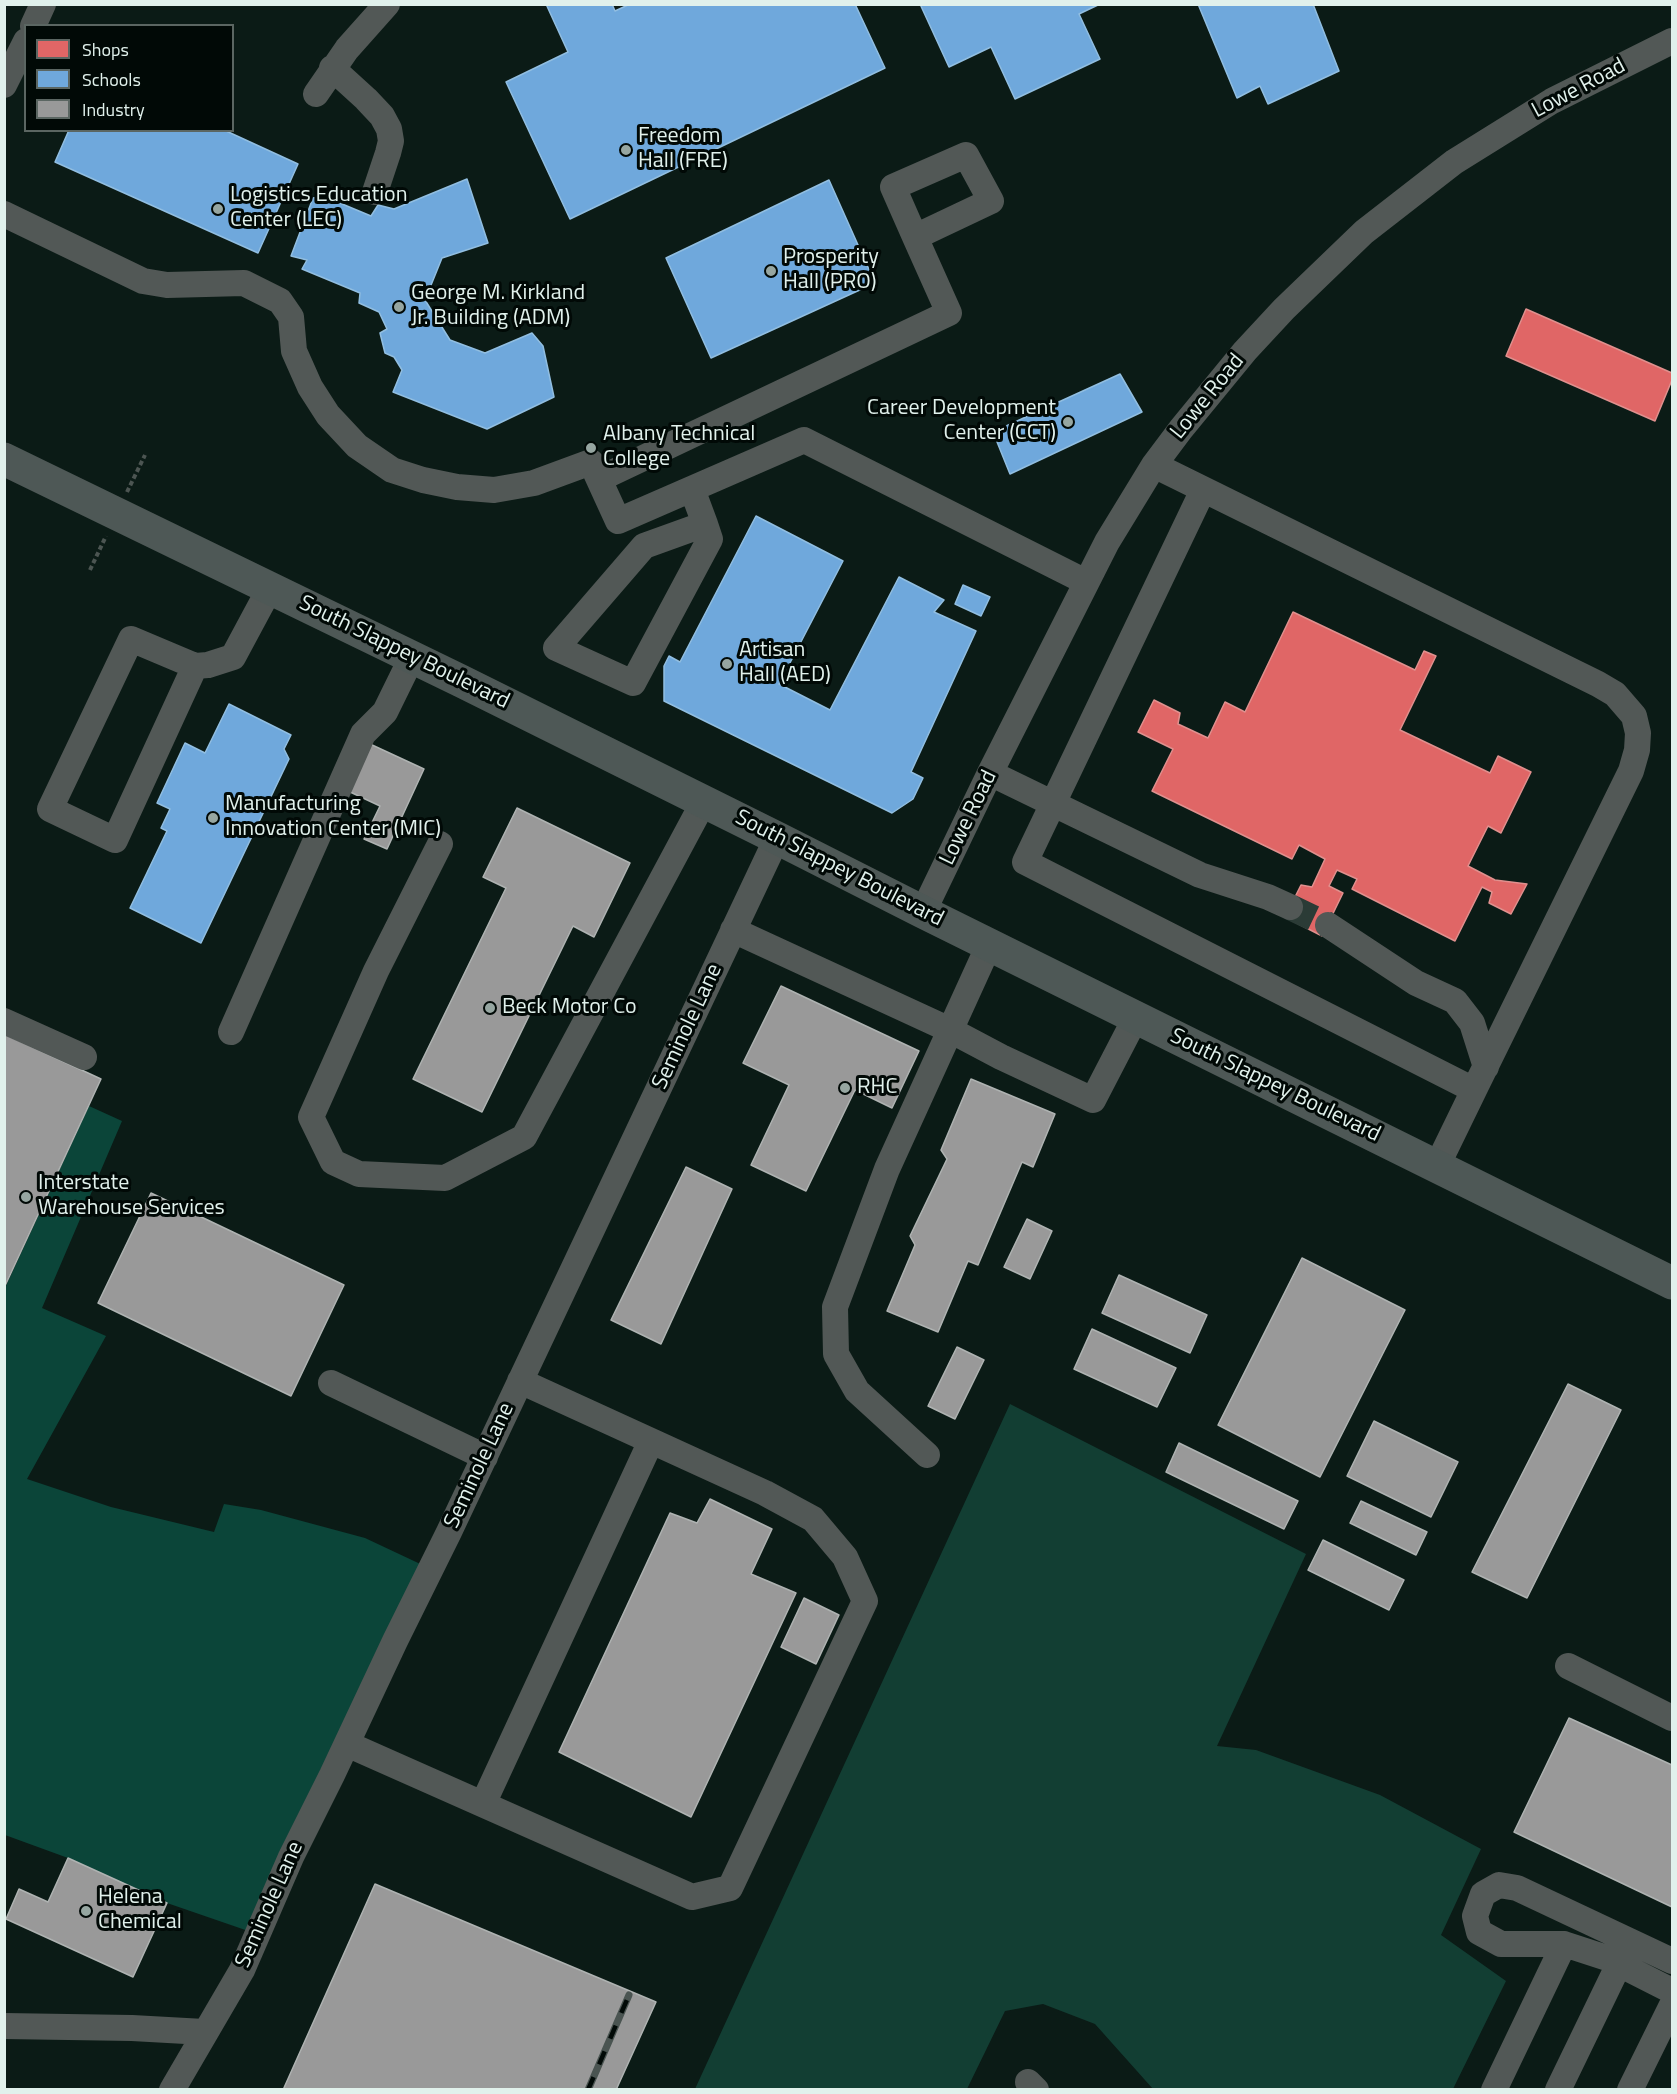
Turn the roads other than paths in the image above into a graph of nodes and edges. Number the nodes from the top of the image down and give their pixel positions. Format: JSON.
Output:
{"nodes":[{"id":1,"x":43,"y":4,"type":"edge"},
{"id":2,"x":387,"y":4,"type":"edge"},
{"id":3,"x":34,"y":24,"type":"edge"},
{"id":4,"x":1672,"y":41,"type":"edge"},
{"id":5,"x":24,"y":45,"type":"edge"},
{"id":6,"x":332,"y":68,"type":"junction"},
{"id":7,"x":4,"y":85,"type":"edge"},
{"id":8,"x":316,"y":94,"type":"dead end"},
{"id":9,"x":375,"y":192,"type":"dead end"},
{"id":10,"x":4,"y":214,"type":"edge"},
{"id":11,"x":915,"y":237,"type":"dead end"},
{"id":12,"x":4,"y":459,"type":"edge"},
{"id":13,"x":1154,"y":465,"type":"junction"},
{"id":14,"x":599,"y":479,"type":"junction"},
{"id":15,"x":692,"y":489,"type":"junction"},
{"id":16,"x":1203,"y":490,"type":"junction"},
{"id":17,"x":705,"y":524,"type":"junction"},
{"id":18,"x":1086,"y":582,"type":"junction"},
{"id":19,"x":270,"y":588,"type":"junction"},
{"id":20,"x":412,"y":657,"type":"junction"},
{"id":21,"x":195,"y":666,"type":"junction"},
{"id":22,"x":990,"y":773,"type":"junction"},
{"id":23,"x":704,"y":801,"type":"junction"},
{"id":24,"x":1053,"y":803,"type":"junction"},
{"id":25,"x":777,"y":837,"type":"junction"},
{"id":26,"x":440,"y":844,"type":"dead end"},
{"id":27,"x":1290,"y":907,"type":"tunnel mouth"},
{"id":28,"x":923,"y":912,"type":"junction"},
{"id":29,"x":1328,"y":925,"type":"tunnel mouth"},
{"id":30,"x":733,"y":930,"type":"junction"},
{"id":31,"x":989,"y":945,"type":"junction"},
{"id":32,"x":1136,"y":1017,"type":"junction"},
{"id":33,"x":4,"y":1021,"type":"edge"},
{"id":34,"x":950,"y":1030,"type":"junction"},
{"id":35,"x":231,"y":1032,"type":"dead end"},
{"id":36,"x":84,"y":1057,"type":"dead end"},
{"id":37,"x":1486,"y":1066,"type":"junction"},
{"id":38,"x":1474,"y":1090,"type":"junction"},
{"id":39,"x":1437,"y":1166,"type":"junction"},
{"id":40,"x":1672,"y":1283,"type":"edge"},
{"id":41,"x":520,"y":1381,"type":"junction"},
{"id":42,"x":331,"y":1383,"type":"dead end"},
{"id":43,"x":651,"y":1441,"type":"junction"},
{"id":44,"x":927,"y":1455,"type":"dead end"},
{"id":45,"x":485,"y":1457,"type":"junction"},
{"id":46,"x":1568,"y":1666,"type":"dead end"},
{"id":47,"x":1672,"y":1718,"type":"edge"},
{"id":48,"x":347,"y":1744,"type":"junction"},
{"id":49,"x":483,"y":1804,"type":"junction"},
{"id":50,"x":1564,"y":1944,"type":"junction"},
{"id":51,"x":1672,"y":1961,"type":"edge"},
{"id":52,"x":1619,"y":1964,"type":"junction"},
{"id":53,"x":1672,"y":1990,"type":"edge"},
{"id":54,"x":1672,"y":2005,"type":"edge"},
{"id":55,"x":4,"y":2026,"type":"edge"},
{"id":56,"x":204,"y":2032,"type":"junction"},
{"id":57,"x":172,"y":2090,"type":"edge"},
{"id":58,"x":1494,"y":2090,"type":"edge"},
{"id":59,"x":1558,"y":2090,"type":"edge"},
{"id":60,"x":1630,"y":2090,"type":"edge"}],
"edges":[{"from":1,"to":3,"type":"street"},
{"from":2,"to":6,"type":"street"},
{"from":4,"to":13,"type":"street","name":"Lowe Road"},
{"from":5,"to":7,"type":"street"},
{"from":6,"to":8,"type":"street"},
{"from":6,"to":9,"type":"street"},
{"from":10,"to":14,"type":"street"},
{"from":11,"to":14,"type":"street"},
{"from":12,"to":19,"type":"main road","name":"South Slappey Boulevard"},
{"from":13,"to":16,"type":"street"},
{"from":13,"to":18,"type":"street","name":"Lowe Road"},
{"from":14,"to":15,"type":"street"},
{"from":15,"to":17,"type":"street"},
{"from":15,"to":18,"type":"street"},
{"from":16,"to":24,"type":"street"},
{"from":16,"to":37,"type":"street"},
{"from":17,"to":17,"type":"street"},
{"from":18,"to":22,"type":"street","name":"Lowe Road"},
{"from":19,"to":20,"type":"main road","name":"South Slappey Boulevard"},
{"from":19,"to":21,"type":"street"},
{"from":20,"to":23,"type":"main road","name":"South Slappey Boulevard"},
{"from":20,"to":35,"type":"street"},
{"from":21,"to":21,"type":"street"},
{"from":22,"to":24,"type":"street"},
{"from":22,"to":28,"type":"street","name":"Lowe Road"},
{"from":23,"to":25,"type":"main road","name":"South Slappey Boulevard"},
{"from":23,"to":26,"type":"street"},
{"from":24,"to":27,"type":"street"},
{"from":24,"to":38,"type":"street"},
{"from":25,"to":28,"type":"main road","name":"South Slappey Boulevard"},
{"from":25,"to":30,"type":"street","name":"Seminole Lane"},
{"from":28,"to":31,"type":"main road","name":"South Slappey Boulevard"},
{"from":29,"to":37,"type":"street"},
{"from":30,"to":34,"type":"street"},
{"from":30,"to":41,"type":"street","name":"Seminole Lane"},
{"from":31,"to":32,"type":"main road","name":"South Slappey Boulevard"},
{"from":31,"to":34,"type":"street"},
{"from":32,"to":34,"type":"street"},
{"from":32,"to":39,"type":"main road","name":"South Slappey Boulevard"},
{"from":33,"to":36,"type":"street"},
{"from":34,"to":44,"type":"street"},
{"from":37,"to":38,"type":"street"},
{"from":38,"to":39,"type":"street"},
{"from":39,"to":40,"type":"main road","name":"South Slappey Boulevard"},
{"from":41,"to":43,"type":"street"},
{"from":41,"to":45,"type":"street","name":"Seminole Lane"},
{"from":42,"to":45,"type":"street"},
{"from":43,"to":49,"type":"street"},
{"from":43,"to":49,"type":"street"},
{"from":45,"to":48,"type":"street","name":"Seminole Lane"},
{"from":46,"to":47,"type":"street"},
{"from":48,"to":49,"type":"street"},
{"from":48,"to":56,"type":"street","name":"Seminole Lane"},
{"from":50,"to":51,"type":"street"},
{"from":50,"to":52,"type":"street"},
{"from":50,"to":58,"type":"street"},
{"from":52,"to":53,"type":"street"},
{"from":52,"to":59,"type":"street"},
{"from":54,"to":60,"type":"street"},
{"from":55,"to":56,"type":"street"},
{"from":56,"to":57,"type":"street","name":"Seminole Lane"}]}
